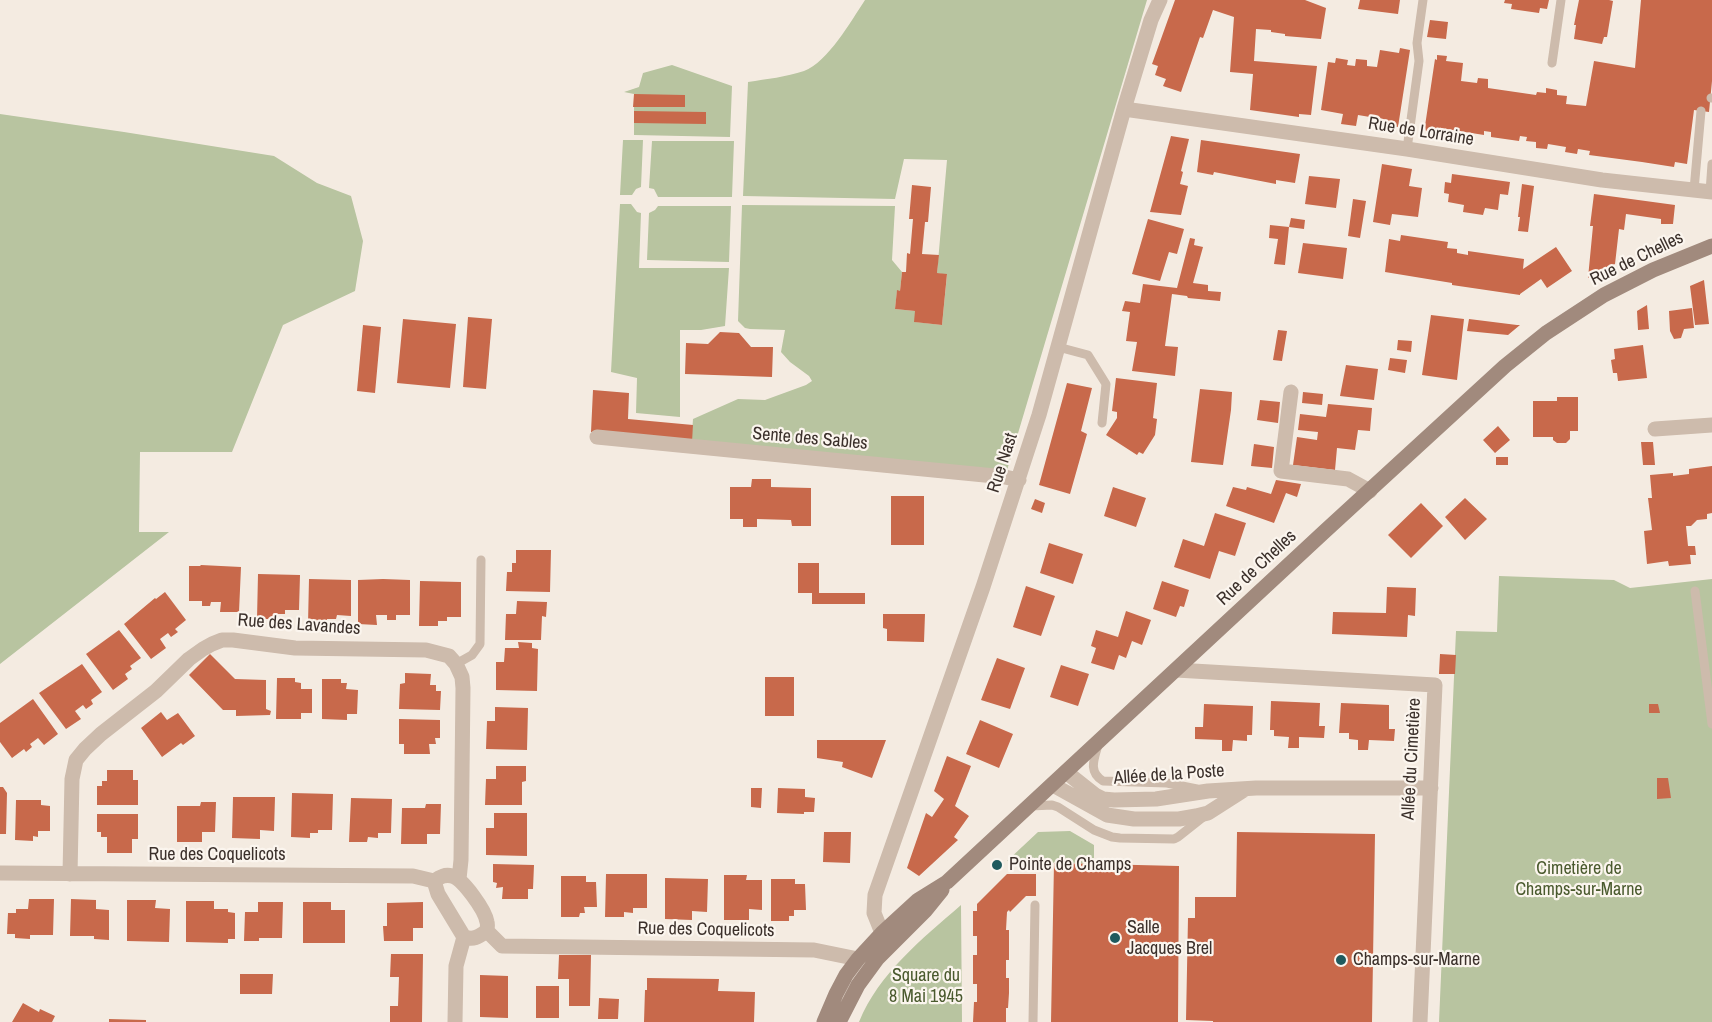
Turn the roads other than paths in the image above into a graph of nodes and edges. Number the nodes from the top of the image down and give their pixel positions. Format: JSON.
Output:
{"nodes":[{"id":1,"x":1160,"y":0,"type":"edge"},
{"id":2,"x":1423,"y":0,"type":"edge"},
{"id":3,"x":1561,"y":0,"type":"edge"},
{"id":4,"x":1552,"y":63,"type":"dead end"},
{"id":5,"x":1124,"y":109,"type":"junction"},
{"id":6,"x":1701,"y":111,"type":"dead end"},
{"id":7,"x":1407,"y":149,"type":"junction"},
{"id":8,"x":1712,"y":164,"type":"edge"},
{"id":9,"x":1705,"y":191,"type":"edge"},
{"id":10,"x":1712,"y":246,"type":"edge"},
{"id":11,"x":1058,"y":346,"type":"junction"},
{"id":12,"x":1291,"y":392,"type":"dead end"},
{"id":13,"x":1102,"y":423,"type":"dead end"},
{"id":14,"x":1712,"y":424,"type":"edge"},
{"id":15,"x":1655,"y":429,"type":"dead end"},
{"id":16,"x":597,"y":437,"type":"dead end"},
{"id":17,"x":1018,"y":480,"type":"junction"},
{"id":18,"x":1370,"y":491,"type":"junction"},
{"id":19,"x":481,"y":560,"type":"dead end"},
{"id":20,"x":1695,"y":591,"type":"dead end"},
{"id":21,"x":456,"y":664,"type":"junction"},
{"id":22,"x":1176,"y":670,"type":"junction"},
{"id":23,"x":1712,"y":724,"type":"edge"},
{"id":24,"x":1100,"y":740,"type":"junction"},
{"id":25,"x":1066,"y":772,"type":"junction"},
{"id":26,"x":1053,"y":785,"type":"junction"},
{"id":27,"x":1248,"y":788,"type":"junction"},
{"id":28,"x":1431,"y":788,"type":"junction"},
{"id":29,"x":1208,"y":791,"type":"junction"},
{"id":30,"x":1031,"y":806,"type":"junction"},
{"id":31,"x":1208,"y":813,"type":"junction"},
{"id":32,"x":0,"y":873,"type":"edge"},
{"id":33,"x":70,"y":874,"type":"junction"},
{"id":34,"x":459,"y":879,"type":"junction"},
{"id":35,"x":434,"y":881,"type":"junction"},
{"id":36,"x":947,"y":882,"type":"junction"},
{"id":37,"x":1035,"y":905,"type":"dead end"},
{"id":38,"x":487,"y":931,"type":"junction"},
{"id":39,"x":882,"y":933,"type":"junction"},
{"id":40,"x":464,"y":937,"type":"junction"},
{"id":41,"x":858,"y":958,"type":"junction"},
{"id":42,"x":455,"y":1022,"type":"edge"},
{"id":43,"x":824,"y":1022,"type":"edge"},
{"id":44,"x":839,"y":1022,"type":"edge"},
{"id":45,"x":1033,"y":1022,"type":"edge"},
{"id":46,"x":1420,"y":1022,"type":"edge"}],
"edges":[{"from":1,"to":5,"type":"street","name":"Rue Nast"},
{"from":2,"to":7,"type":"lane"},
{"from":3,"to":4,"type":"lane"},
{"from":5,"to":7,"type":"street","name":"Rue de Lorraine"},
{"from":5,"to":11,"type":"street","name":"Rue Nast"},
{"from":6,"to":9,"type":"lane"},
{"from":7,"to":9,"type":"street","name":"Rue de Lorraine"},
{"from":8,"to":9,"type":"lane"},
{"from":10,"to":18,"type":"main road","name":"Rue de Chelles"},
{"from":11,"to":13,"type":"lane"},
{"from":11,"to":17,"type":"street","name":"Rue Nast"},
{"from":12,"to":18,"type":"street"},
{"from":14,"to":15,"type":"street"},
{"from":16,"to":17,"type":"street","name":"Sente des Sables"},
{"from":17,"to":39,"type":"street","name":"Rue Nast"},
{"from":18,"to":22,"type":"main road","name":"Rue de Chelles"},
{"from":19,"to":21,"type":"lane"},
{"from":20,"to":23,"type":"lane"},
{"from":21,"to":33,"type":"street","name":"Rue des Lavandes"},
{"from":21,"to":34,"type":"street"},
{"from":22,"to":24,"type":"main road","name":"Rue de Chelles"},
{"from":22,"to":28,"type":"street","name":"Allée du Cimetière"},
{"from":24,"to":25,"type":"main road","name":"Rue de Chelles"},
{"from":24,"to":29,"type":"lane"},
{"from":25,"to":26,"type":"main road","name":"Rue de Chelles"},
{"from":25,"to":29,"type":"street","name":"Allée de la Poste"},
{"from":26,"to":30,"type":"main road","name":"Rue de Chelles"},
{"from":26,"to":31,"type":"street","name":"Allée de la Poste"},
{"from":27,"to":28,"type":"street","name":"Allée de la Poste"},
{"from":27,"to":29,"type":"street","name":"Allée de la Poste"},
{"from":27,"to":31,"type":"street","name":"Allée de la Poste"},
{"from":28,"to":46,"type":"street","name":"Allée du Cimetière"},
{"from":30,"to":31,"type":"lane"},
{"from":30,"to":36,"type":"main road","name":"Rue de Chelles"},
{"from":32,"to":33,"type":"street","name":"Rue des Coquelicots"},
{"from":33,"to":35,"type":"street","name":"Rue des Coquelicots"},
{"from":34,"to":35,"type":"street","name":"Rue des Coquelicots"},
{"from":34,"to":38,"type":"street"},
{"from":35,"to":40,"type":"street"},
{"from":36,"to":39,"type":"main road","name":"Rue de Chelles"},
{"from":36,"to":44,"type":"main road"},
{"from":37,"to":45,"type":"lane"},
{"from":38,"to":40,"type":"street"},
{"from":38,"to":41,"type":"street","name":"Rue des Coquelicots"},
{"from":39,"to":41,"type":"main road","name":"Rue de Chelles"},
{"from":40,"to":42,"type":"street"},
{"from":41,"to":43,"type":"main road","name":"Rue de Chelles"}]}
